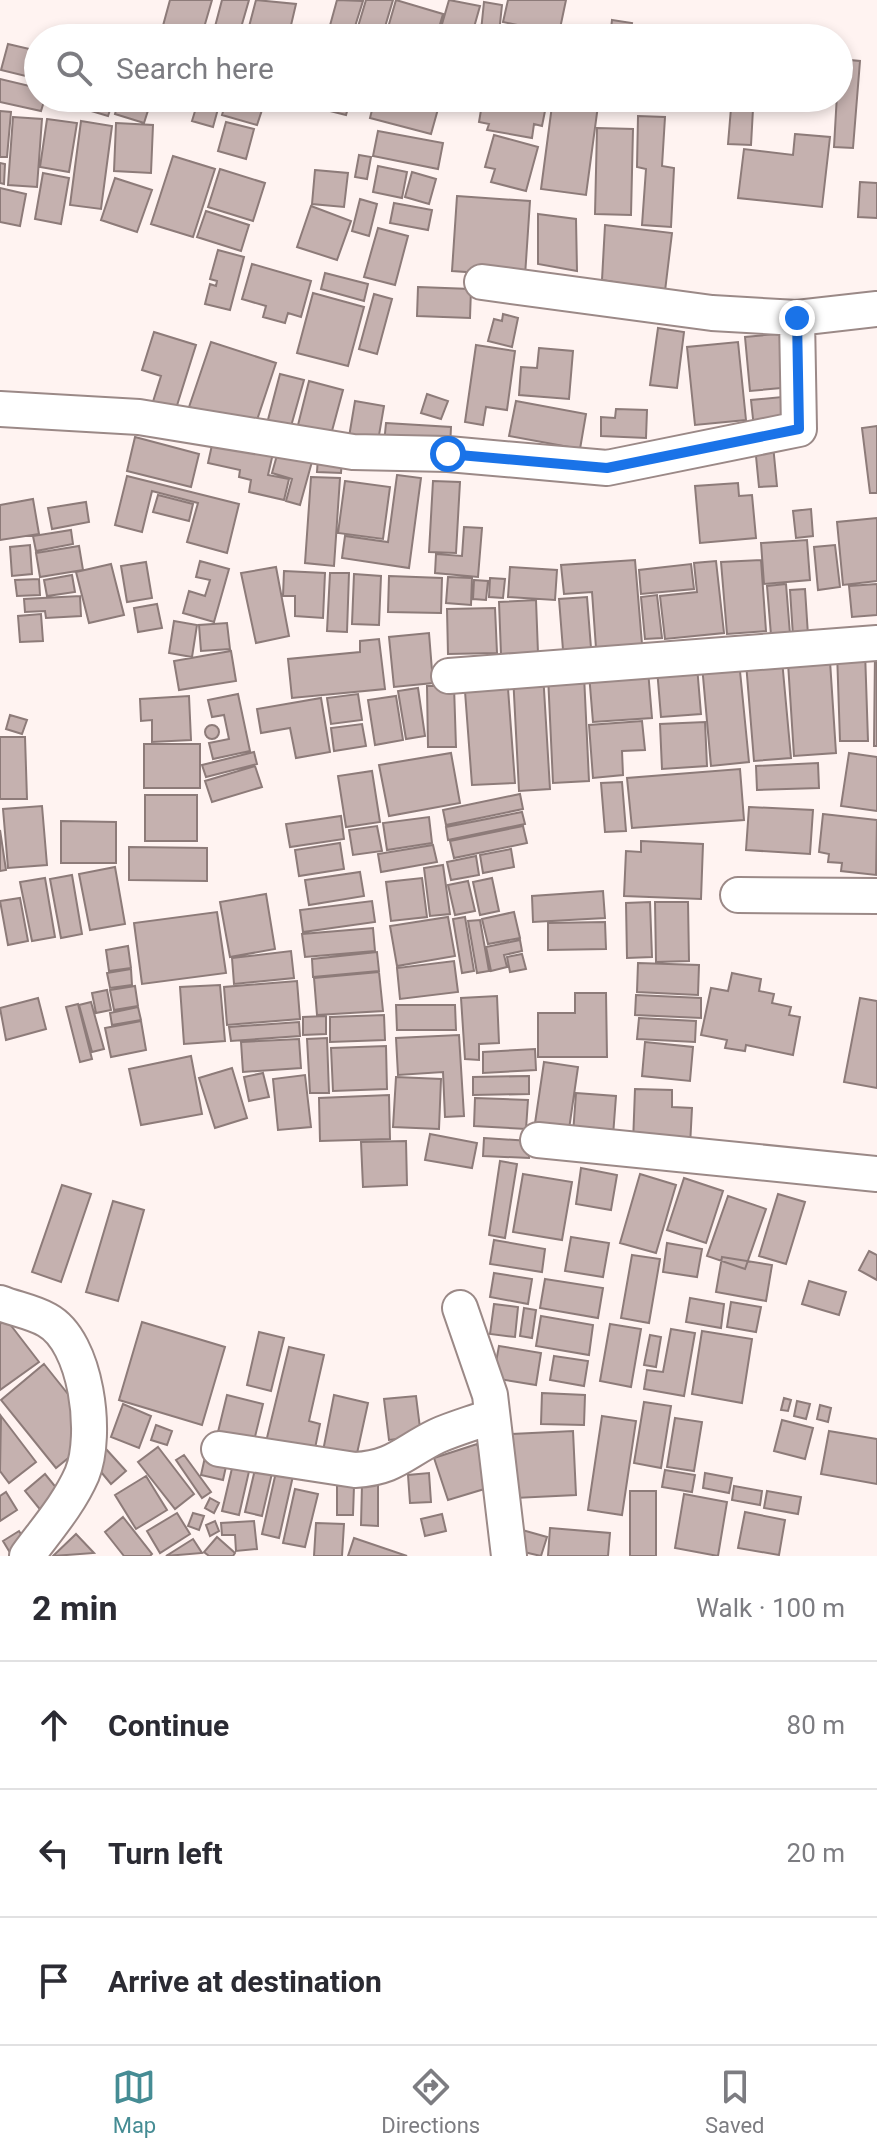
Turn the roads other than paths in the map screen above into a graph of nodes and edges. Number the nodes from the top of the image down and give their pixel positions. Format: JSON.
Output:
{"nodes":[{"id":1,"x":482,"y":282,"type":"dead end"},
{"id":2,"x":877,"y":309,"type":"edge"},
{"id":3,"x":797,"y":318,"type":"junction"},
{"id":4,"x":0,"y":409,"type":"edge"},
{"id":5,"x":877,"y":643,"type":"edge"},
{"id":6,"x":449,"y":676,"type":"dead end"},
{"id":7,"x":738,"y":895,"type":"dead end"},
{"id":8,"x":877,"y":896,"type":"edge"},
{"id":9,"x":538,"y":1140,"type":"dead end"},
{"id":10,"x":877,"y":1174,"type":"edge"},
{"id":11,"x":0,"y":1303,"type":"edge"},
{"id":12,"x":460,"y":1308,"type":"dead end"},
{"id":13,"x":492,"y":1416,"type":"junction"},
{"id":14,"x":219,"y":1449,"type":"dead end"},
{"id":15,"x":27,"y":1556,"type":"edge"},
{"id":16,"x":509,"y":1556,"type":"edge"}],
"edges":[{"from":1,"to":3,"type":"street"},
{"from":2,"to":3,"type":"street"},
{"from":3,"to":4,"type":"street"},
{"from":5,"to":6,"type":"street"},
{"from":7,"to":8,"type":"street"},
{"from":9,"to":10,"type":"street"},
{"from":11,"to":15,"type":"street"},
{"from":12,"to":13,"type":"street"},
{"from":13,"to":14,"type":"street"},
{"from":13,"to":16,"type":"street"}]}
